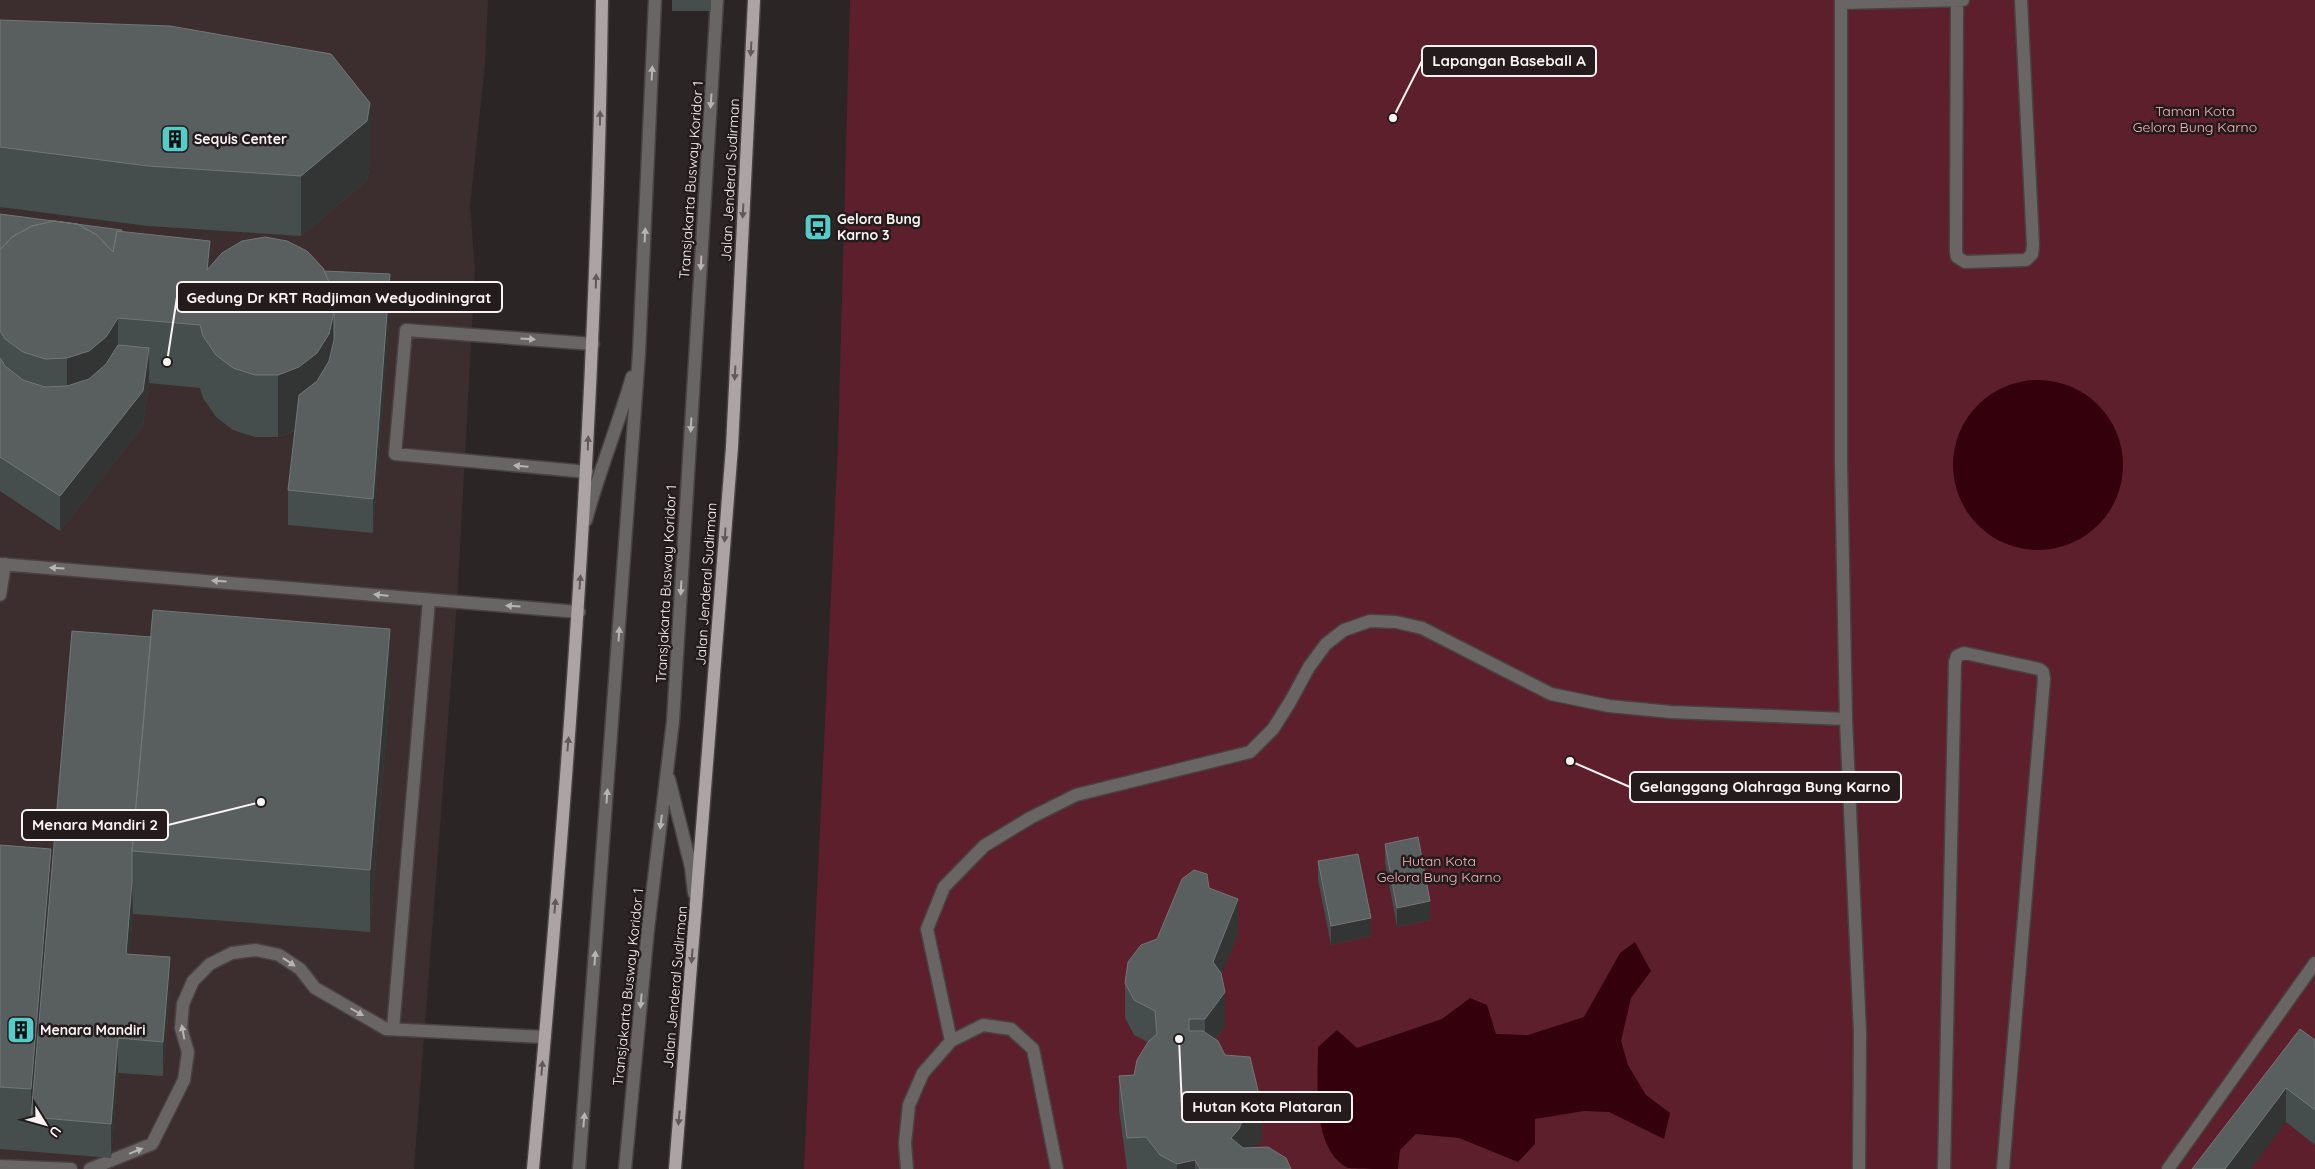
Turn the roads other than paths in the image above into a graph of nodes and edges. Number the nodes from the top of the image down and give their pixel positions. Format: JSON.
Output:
{"nodes":[{"id":1,"x":602,"y":0,"type":"edge"},
{"id":2,"x":655,"y":0,"type":"edge"},
{"id":3,"x":718,"y":0,"type":"edge"},
{"id":4,"x":754,"y":0,"type":"edge"},
{"id":5,"x":1957,"y":0,"type":"edge"},
{"id":6,"x":1963,"y":0,"type":"edge"},
{"id":7,"x":2021,"y":0,"type":"edge"},
{"id":8,"x":1841,"y":1,"type":"edge"},
{"id":9,"x":593,"y":344,"type":"junction"},
{"id":10,"x":639,"y":354,"type":"junction"},
{"id":11,"x":587,"y":472,"type":"junction"},
{"id":12,"x":584,"y":527,"type":"junction"},
{"id":13,"x":3,"y":564,"type":"edge"},
{"id":14,"x":0,"y":595,"type":"edge"},
{"id":15,"x":429,"y":600,"type":"junction"},
{"id":16,"x":578,"y":612,"type":"junction"},
{"id":17,"x":1846,"y":719,"type":"junction"},
{"id":18,"x":673,"y":721,"type":"junction"},
{"id":19,"x":696,"y":907,"type":"junction"},
{"id":20,"x":2315,"y":963,"type":"edge"},
{"id":21,"x":393,"y":1029,"type":"junction"},
{"id":22,"x":545,"y":1037,"type":"junction"},
{"id":23,"x":951,"y":1040,"type":"junction"},
{"id":24,"x":0,"y":1166,"type":"edge"},
{"id":25,"x":71,"y":1169,"type":"edge"},
{"id":26,"x":90,"y":1169,"type":"edge"},
{"id":27,"x":532,"y":1169,"type":"edge"},
{"id":28,"x":579,"y":1169,"type":"edge"},
{"id":29,"x":625,"y":1169,"type":"edge"},
{"id":30,"x":674,"y":1169,"type":"edge"},
{"id":31,"x":907,"y":1169,"type":"edge"},
{"id":32,"x":1057,"y":1169,"type":"edge"},
{"id":33,"x":1859,"y":1169,"type":"edge"},
{"id":34,"x":1944,"y":1169,"type":"edge"},
{"id":35,"x":2003,"y":1169,"type":"edge"},
{"id":36,"x":2168,"y":1169,"type":"edge"}],
"edges":[{"from":9,"to":1,"type":"main road","one_way":true},
{"from":10,"to":2,"type":"lane","one_way":true},
{"from":3,"to":18,"type":"lane","name":"Transjakarta Busway Koridor 1","one_way":true},
{"from":4,"to":19,"type":"main road","name":"Jalan Jenderal Sudirman","one_way":true},
{"from":5,"to":6,"type":"lane"},
{"from":5,"to":7,"type":"lane"},
{"from":5,"to":8,"type":"lane"},
{"from":8,"to":17,"type":"lane"},
{"from":11,"to":9,"type":"main road","one_way":true},
{"from":11,"to":9,"type":"lane","one_way":true},
{"from":10,"to":12,"type":"lane"},
{"from":28,"to":10,"type":"lane","one_way":true},
{"from":11,"to":12,"type":"main road"},
{"from":16,"to":12,"type":"main road","one_way":true},
{"from":13,"to":14,"type":"lane"},
{"from":15,"to":13,"type":"lane","one_way":true},
{"from":16,"to":15,"type":"lane","one_way":true},
{"from":15,"to":21,"type":"lane"},
{"from":22,"to":16,"type":"main road","one_way":true},
{"from":17,"to":23,"type":"lane"},
{"from":17,"to":33,"type":"lane"},
{"from":18,"to":19,"type":"lane"},
{"from":18,"to":29,"type":"lane","name":"Transjakarta Busway Koridor 1","one_way":true},
{"from":19,"to":30,"type":"main road","name":"Jalan Jenderal Sudirman","one_way":true},
{"from":20,"to":36,"type":"lane"},
{"from":21,"to":22,"type":"lane"},
{"from":26,"to":21,"type":"lane","one_way":true},
{"from":27,"to":22,"type":"main road","one_way":true},
{"from":23,"to":31,"type":"lane"},
{"from":23,"to":32,"type":"lane"},
{"from":24,"to":25,"type":"lane"},
{"from":34,"to":35,"type":"lane"}]}
